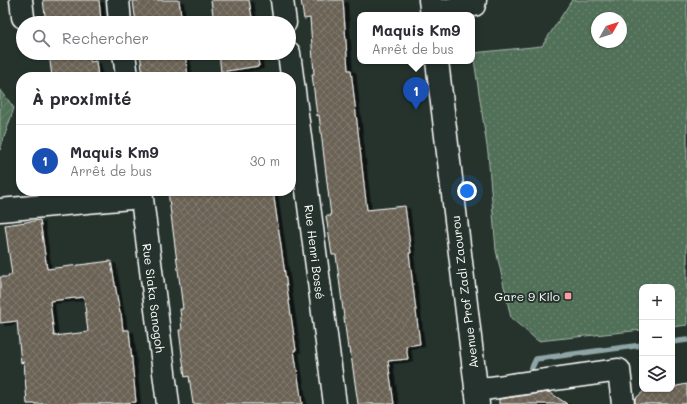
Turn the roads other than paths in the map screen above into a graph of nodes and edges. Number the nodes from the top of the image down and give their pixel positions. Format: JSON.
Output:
{"nodes":[{"id":1,"x":118,"y":0,"type":"edge"},
{"id":2,"x":282,"y":0,"type":"edge"},
{"id":3,"x":475,"y":0,"type":"edge"},
{"id":4,"x":431,"y":9,"type":"edge"},
{"id":5,"x":119,"y":16,"type":"edge"},
{"id":6,"x":284,"y":16,"type":"edge"},
{"id":7,"x":125,"y":60,"type":"edge"},
{"id":8,"x":290,"y":60,"type":"edge"},
{"id":9,"x":437,"y":64,"type":"edge"},
{"id":10,"x":126,"y":72,"type":"edge"},
{"id":11,"x":291,"y":72,"type":"edge"},
{"id":12,"x":296,"y":106,"type":"edge"},
{"id":13,"x":123,"y":196,"type":"edge"},
{"id":14,"x":141,"y":196,"type":"edge"},
{"id":15,"x":0,"y":210,"type":"edge"},
{"id":16,"x":477,"y":397,"type":"edge"},
{"id":17,"x":168,"y":404,"type":"edge"},
{"id":18,"x":335,"y":404,"type":"edge"},
{"id":19,"x":623,"y":404,"type":"edge"}],
"edges":[{"from":1,"to":5,"type":"street"},
{"from":2,"to":6,"type":"street"},
{"from":3,"to":4,"type":"street"},
{"from":7,"to":10,"type":"street"},
{"from":8,"to":11,"type":"street","name":"Rue Henri Bossé"},
{"from":9,"to":16,"type":"street","name":"Avenue Prof Zadi Zaourou"},
{"from":12,"to":18,"type":"street","name":"Rue Henri Bossé"},
{"from":13,"to":15,"type":"street"},
{"from":14,"to":17,"type":"street","name":"Rue Siaka Sanogoh"},
{"from":16,"to":19,"type":"street"}]}
